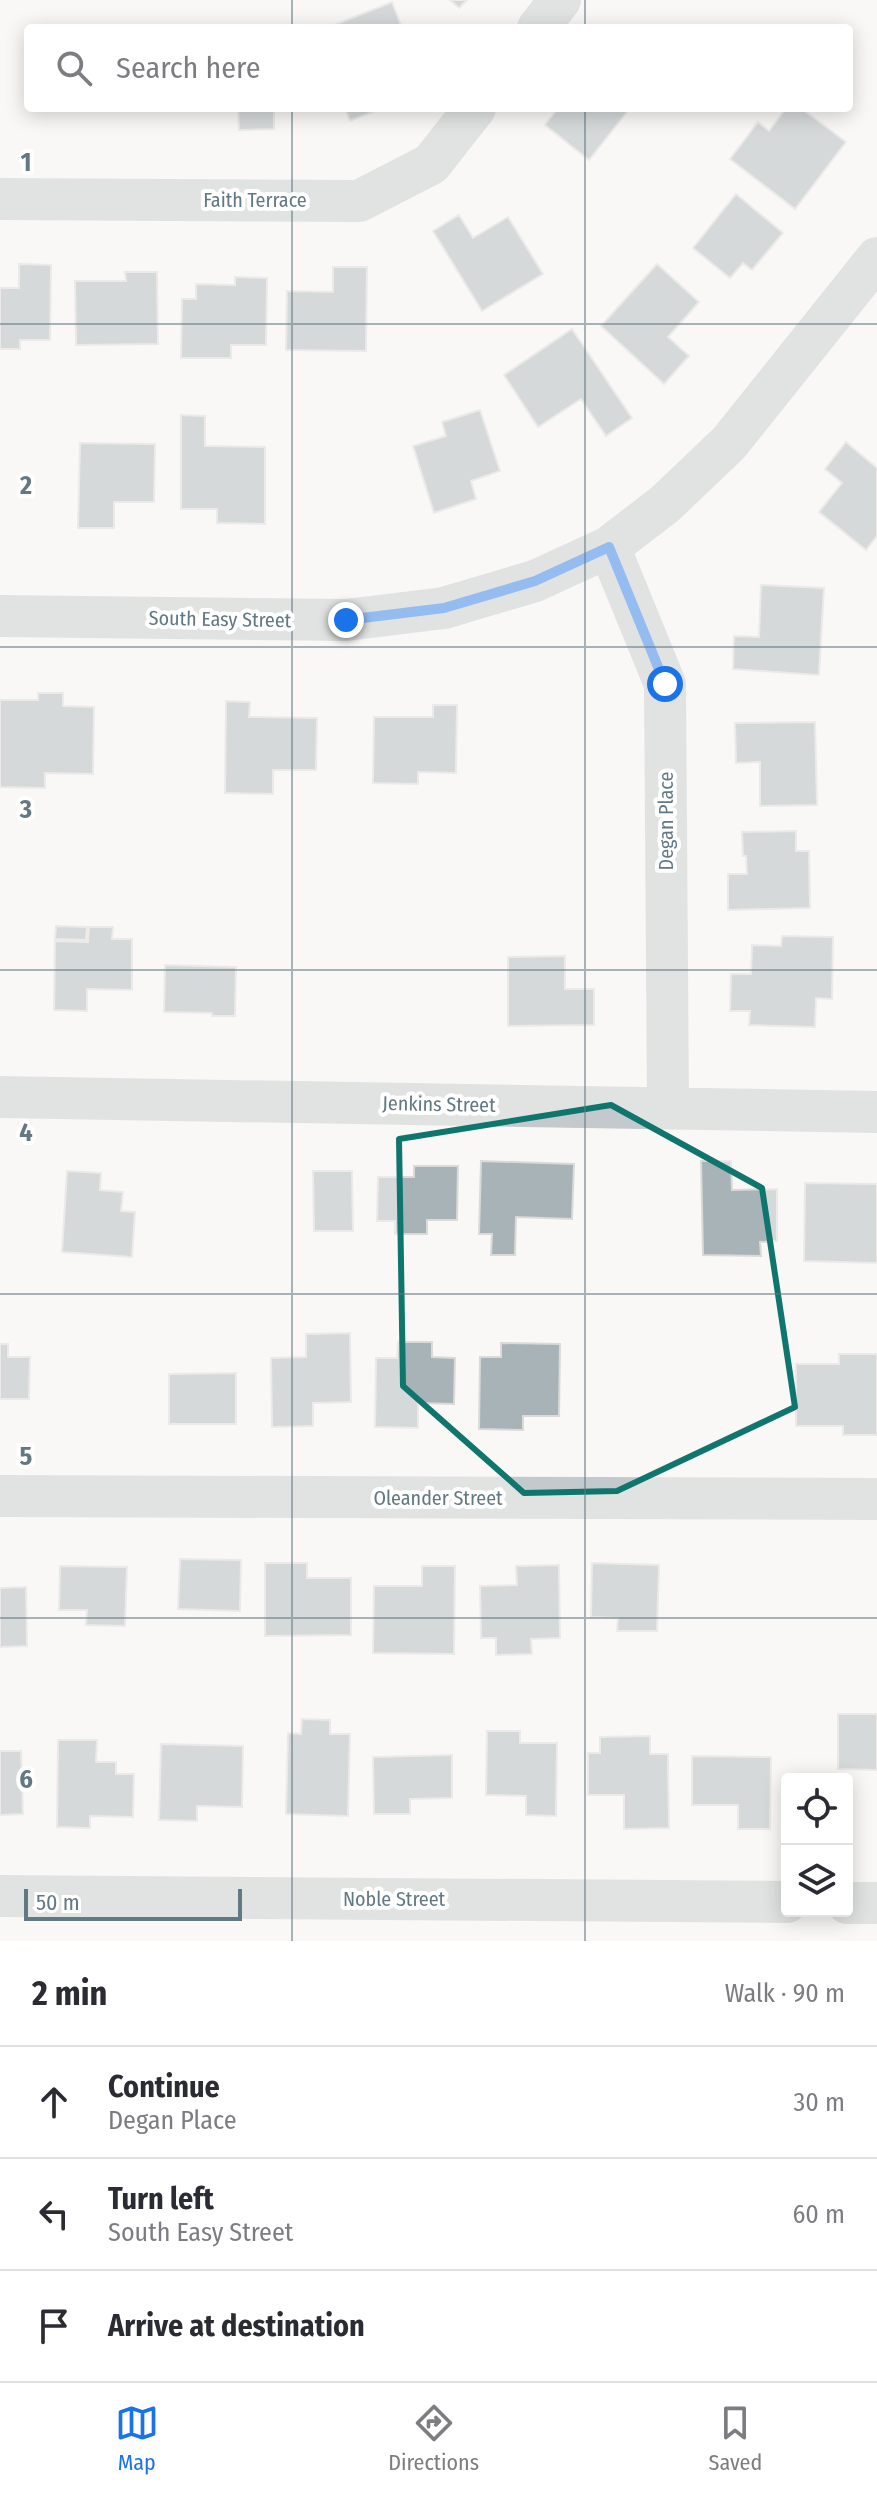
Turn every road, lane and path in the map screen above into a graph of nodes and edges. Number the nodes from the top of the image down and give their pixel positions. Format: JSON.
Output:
{"nodes":[{"id":1,"x":560,"y":0,"type":"edge"},
{"id":2,"x":541,"y":24,"type":"edge"},
{"id":3,"x":472,"y":112,"type":"edge"},
{"id":4,"x":0,"y":199,"type":"edge"},
{"id":5,"x":877,"y":258,"type":"edge"},
{"id":6,"x":609,"y":547,"type":"junction"},
{"id":7,"x":0,"y":616,"type":"edge"},
{"id":8,"x":0,"y":1097,"type":"edge"},
{"id":9,"x":668,"y":1107,"type":"junction"},
{"id":10,"x":877,"y":1112,"type":"edge"},
{"id":11,"x":0,"y":1496,"type":"edge"},
{"id":12,"x":877,"y":1499,"type":"edge"},
{"id":13,"x":0,"y":1896,"type":"edge"},
{"id":14,"x":781,"y":1902,"type":"edge"},
{"id":15,"x":853,"y":1903,"type":"edge"},
{"id":16,"x":877,"y":1903,"type":"edge"}],
"edges":[{"from":1,"to":2,"type":"street"},
{"from":3,"to":4,"type":"street","name":"Faith Terrace"},
{"from":5,"to":6,"type":"street","name":"South Easy Street"},
{"from":6,"to":7,"type":"street","name":"South Easy Street"},
{"from":6,"to":9,"type":"street","name":"Degan Place"},
{"from":8,"to":9,"type":"street","name":"Jenkins Street"},
{"from":9,"to":10,"type":"street","name":"Jenkins Street"},
{"from":11,"to":12,"type":"street","name":"Oleander Street"},
{"from":13,"to":14,"type":"street","name":"Noble Street"},
{"from":15,"to":16,"type":"street"}]}
